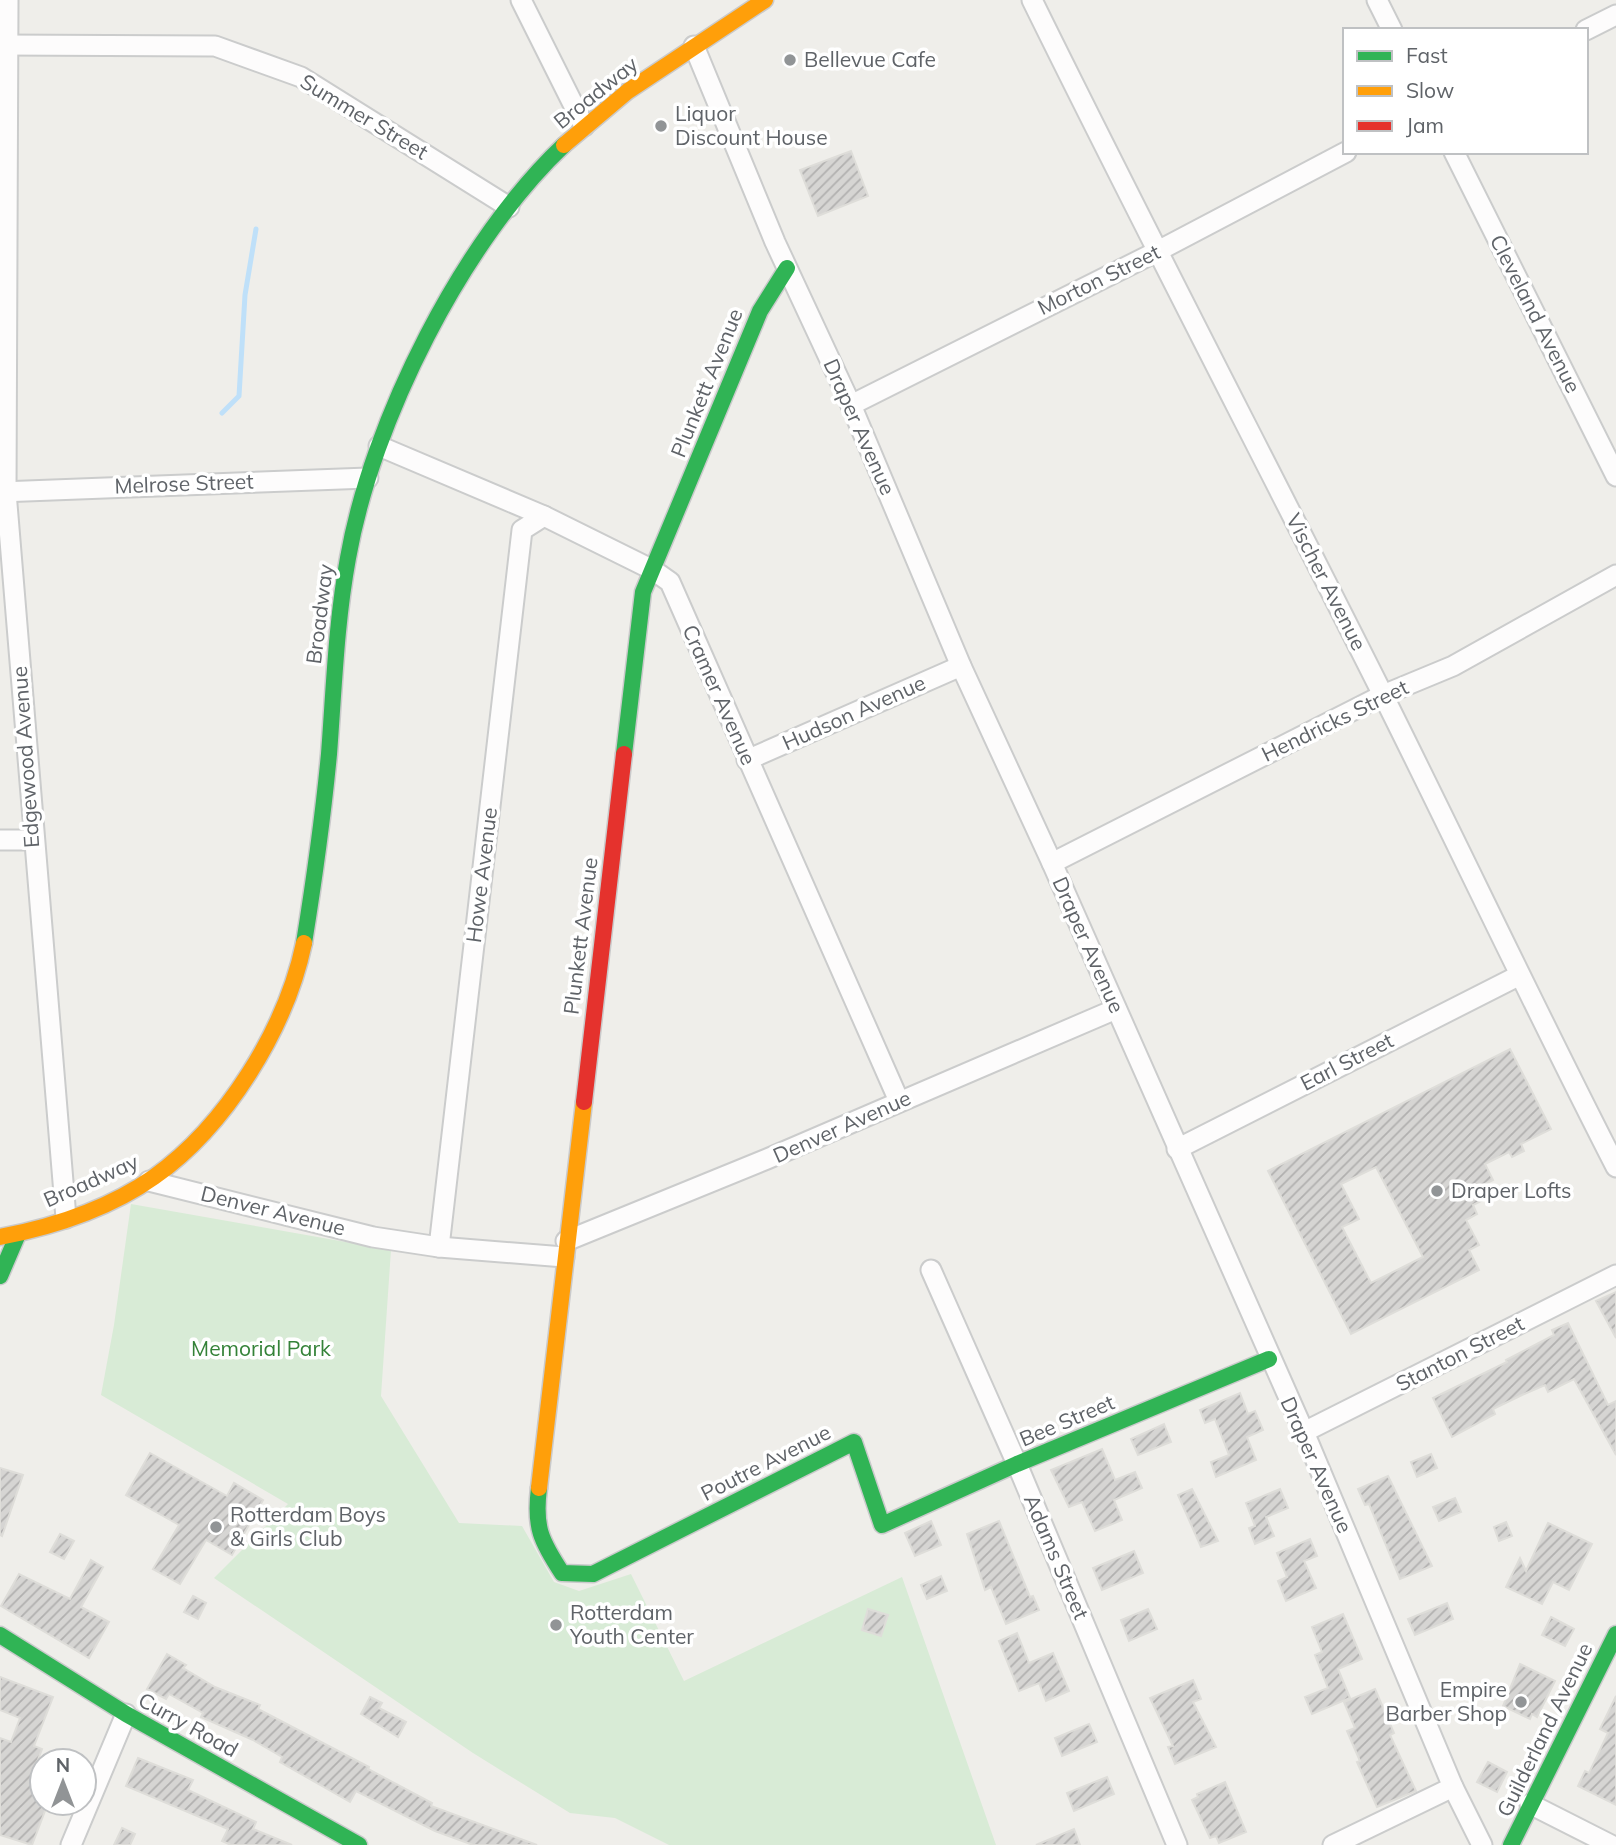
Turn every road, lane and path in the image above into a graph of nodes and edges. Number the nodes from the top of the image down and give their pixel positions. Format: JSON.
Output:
{"nodes":[{"id":1,"x":8,"y":0,"type":"edge"},
{"id":2,"x":521,"y":0,"type":"edge"},
{"id":3,"x":765,"y":0,"type":"edge"},
{"id":4,"x":1032,"y":0,"type":"edge"},
{"id":5,"x":1377,"y":0,"type":"edge"},
{"id":6,"x":1616,"y":15,"type":"edge"},
{"id":7,"x":1391,"y":28,"type":"edge"},
{"id":8,"x":1588,"y":29,"type":"edge"},
{"id":9,"x":4,"y":45,"type":"edge"},
{"id":10,"x":694,"y":46,"type":"junction"},
{"id":11,"x":584,"y":126,"type":"junction"},
{"id":12,"x":1343,"y":154,"type":"edge"},
{"id":13,"x":1455,"y":154,"type":"edge"},
{"id":14,"x":509,"y":207,"type":"junction"},
{"id":15,"x":1156,"y":252,"type":"junction"},
{"id":16,"x":2,"y":254,"type":"edge"},
{"id":17,"x":787,"y":268,"type":"junction"},
{"id":18,"x":851,"y":405,"type":"junction"},
{"id":19,"x":379,"y":446,"type":"junction"},
{"id":20,"x":1616,"y":476,"type":"edge"},
{"id":21,"x":368,"y":478,"type":"junction"},
{"id":22,"x":3,"y":492,"type":"edge"},
{"id":23,"x":544,"y":516,"type":"junction"},
{"id":24,"x":653,"y":570,"type":"junction"},
{"id":25,"x":1616,"y":575,"type":"edge"},
{"id":26,"x":961,"y":666,"type":"junction"},
{"id":27,"x":1383,"y":695,"type":"junction"},
{"id":28,"x":747,"y":760,"type":"junction"},
{"id":29,"x":0,"y":840,"type":"edge"},
{"id":30,"x":32,"y":840,"type":"junction"},
{"id":31,"x":1052,"y":863,"type":"junction"},
{"id":32,"x":1518,"y":975,"type":"junction"},
{"id":33,"x":1116,"y":1009,"type":"junction"},
{"id":34,"x":900,"y":1101,"type":"junction"},
{"id":35,"x":1177,"y":1149,"type":"junction"},
{"id":36,"x":1616,"y":1167,"type":"edge"},
{"id":37,"x":149,"y":1181,"type":"junction"},
{"id":38,"x":65,"y":1218,"type":"junction"},
{"id":39,"x":18,"y":1234,"type":"junction"},
{"id":40,"x":0,"y":1237,"type":"edge"},
{"id":41,"x":439,"y":1247,"type":"junction"},
{"id":42,"x":565,"y":1249,"type":"junction"},
{"id":43,"x":931,"y":1270,"type":"dead end"},
{"id":44,"x":1616,"y":1275,"type":"edge"},
{"id":45,"x":0,"y":1276,"type":"edge"},
{"id":46,"x":1269,"y":1359,"type":"junction"},
{"id":47,"x":1304,"y":1432,"type":"junction"},
{"id":48,"x":1017,"y":1464,"type":"junction"},
{"id":49,"x":882,"y":1525,"type":"joint"},
{"id":50,"x":619,"y":1560,"type":"joint"},
{"id":51,"x":1616,"y":1634,"type":"edge"},
{"id":52,"x":0,"y":1635,"type":"edge"},
{"id":53,"x":125,"y":1714,"type":"junction"},
{"id":54,"x":1453,"y":1787,"type":"junction"},
{"id":55,"x":1530,"y":1804,"type":"junction"},
{"id":56,"x":71,"y":1845,"type":"edge"},
{"id":57,"x":359,"y":1845,"type":"edge"},
{"id":58,"x":1177,"y":1845,"type":"edge"},
{"id":59,"x":1333,"y":1845,"type":"edge"},
{"id":60,"x":1482,"y":1845,"type":"edge"},
{"id":61,"x":1511,"y":1845,"type":"edge"},
{"id":62,"x":1611,"y":1845,"type":"edge"}],
"edges":[{"from":1,"to":9,"type":"street","name":"Edgewood Avenue"},
{"from":2,"to":11,"type":"street"},
{"from":3,"to":10,"type":"street","name":"Broadway"},
{"from":4,"to":15,"type":"street","name":"Vischer Avenue"},
{"from":5,"to":7,"type":"street"},
{"from":6,"to":8,"type":"street"},
{"from":9,"to":14,"type":"street","name":"Summer Street"},
{"from":9,"to":16,"type":"street","name":"Edgewood Avenue"},
{"from":10,"to":11,"type":"street","name":"Broadway"},
{"from":10,"to":17,"type":"street","name":"Draper Avenue"},
{"from":11,"to":14,"type":"street","name":"Broadway"},
{"from":12,"to":15,"type":"street","name":"Morton Street"},
{"from":13,"to":20,"type":"street","name":"Cleveland Avenue"},
{"from":14,"to":19,"type":"street","name":"Broadway"},
{"from":15,"to":18,"type":"street","name":"Morton Street"},
{"from":15,"to":27,"type":"street","name":"Vischer Avenue"},
{"from":16,"to":22,"type":"street","name":"Edgewood Avenue"},
{"from":17,"to":18,"type":"street","name":"Draper Avenue"},
{"from":17,"to":24,"type":"street","name":"Plunkett Avenue"},
{"from":18,"to":26,"type":"street","name":"Draper Avenue"},
{"from":19,"to":21,"type":"street","name":"Broadway"},
{"from":19,"to":23,"type":"street","name":"Cramer Avenue"},
{"from":21,"to":22,"type":"street","name":"Melrose Street"},
{"from":21,"to":37,"type":"street","name":"Broadway"},
{"from":22,"to":30,"type":"street","name":"Edgewood Avenue"},
{"from":23,"to":24,"type":"street","name":"Cramer Avenue"},
{"from":23,"to":41,"type":"street","name":"Howe Avenue"},
{"from":24,"to":28,"type":"street","name":"Cramer Avenue"},
{"from":24,"to":42,"type":"street","name":"Plunkett Avenue"},
{"from":25,"to":27,"type":"street","name":"Hendricks Street"},
{"from":26,"to":28,"type":"street","name":"Hudson Avenue"},
{"from":26,"to":31,"type":"street","name":"Draper Avenue"},
{"from":27,"to":31,"type":"street","name":"Hendricks Street"},
{"from":27,"to":32,"type":"street","name":"Vischer Avenue"},
{"from":28,"to":34,"type":"street","name":"Cramer Avenue"},
{"from":29,"to":30,"type":"street"},
{"from":30,"to":38,"type":"street","name":"Edgewood Avenue"},
{"from":31,"to":33,"type":"street","name":"Draper Avenue"},
{"from":32,"to":35,"type":"street","name":"Earl Street"},
{"from":32,"to":36,"type":"street","name":"Vischer Avenue"},
{"from":33,"to":34,"type":"street","name":"Denver Avenue"},
{"from":33,"to":35,"type":"street","name":"Draper Avenue"},
{"from":34,"to":42,"type":"street","name":"Denver Avenue"},
{"from":35,"to":46,"type":"street","name":"Draper Avenue"},
{"from":37,"to":38,"type":"street","name":"Broadway"},
{"from":37,"to":41,"type":"street","name":"Denver Avenue"},
{"from":38,"to":39,"type":"street","name":"Broadway"},
{"from":39,"to":40,"type":"street","name":"Broadway"},
{"from":39,"to":45,"type":"street"},
{"from":41,"to":42,"type":"street","name":"Denver Avenue"},
{"from":42,"to":50,"type":"street","name":"Plunkett Avenue"},
{"from":43,"to":48,"type":"street","name":"Adams Street"},
{"from":44,"to":47,"type":"street","name":"Stanton Street"},
{"from":46,"to":47,"type":"street","name":"Draper Avenue"},
{"from":46,"to":48,"type":"street","name":"Bee Street"},
{"from":47,"to":54,"type":"street","name":"Draper Avenue"},
{"from":48,"to":49,"type":"street","name":"Bee Street"},
{"from":48,"to":58,"type":"street","name":"Adams Street"},
{"from":49,"to":50,"type":"street","name":"Poutre Avenue"},
{"from":51,"to":55,"type":"street","name":"Guilderland Avenue"},
{"from":52,"to":53,"type":"street","name":"Curry Road"},
{"from":53,"to":56,"type":"street"},
{"from":53,"to":57,"type":"street","name":"Curry Road"},
{"from":54,"to":59,"type":"street"},
{"from":54,"to":60,"type":"street","name":"Draper Avenue"},
{"from":55,"to":61,"type":"street","name":"Guilderland Avenue"},
{"from":55,"to":62,"type":"street"}]}
